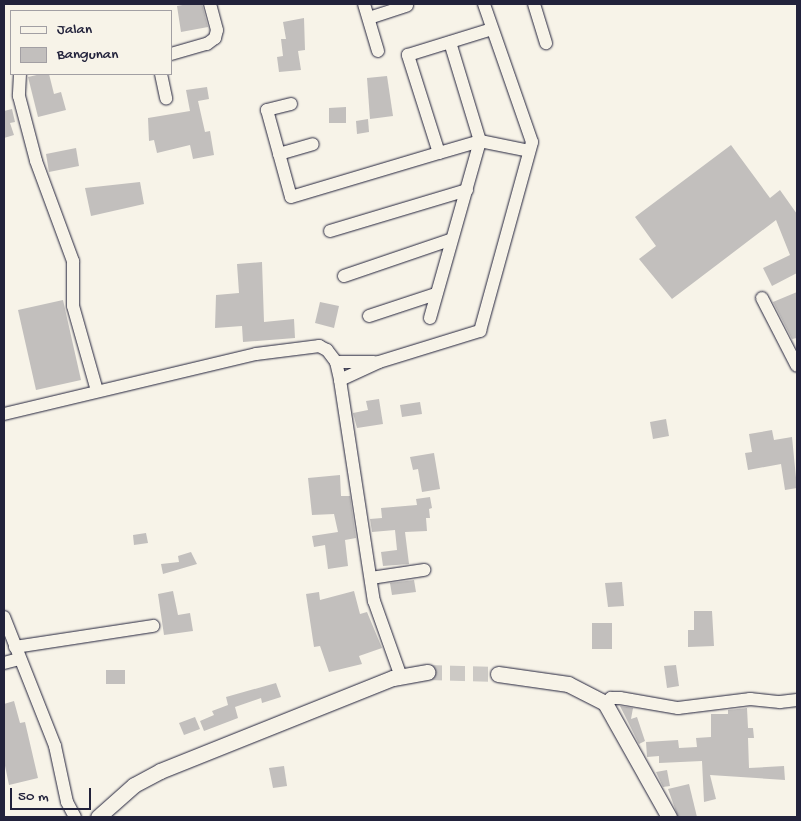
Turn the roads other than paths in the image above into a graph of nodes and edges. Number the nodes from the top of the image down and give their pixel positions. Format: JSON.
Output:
{"nodes":[{"id":1,"x":210,"y":4,"type":"edge"},
{"id":2,"x":364,"y":4,"type":"edge"},
{"id":3,"x":484,"y":4,"type":"edge"},
{"id":4,"x":534,"y":4,"type":"edge"},
{"id":5,"x":409,"y":5,"type":"edge"},
{"id":6,"x":368,"y":18,"type":"junction"},
{"id":7,"x":492,"y":29,"type":"junction"},
{"id":8,"x":450,"y":42,"type":"junction"},
{"id":9,"x":546,"y":43,"type":"dead end"},
{"id":10,"x":378,"y":51,"type":"dead end"},
{"id":11,"x":172,"y":54,"type":"edge"},
{"id":12,"x":20,"y":75,"type":"edge"},
{"id":13,"x":161,"y":75,"type":"edge"},
{"id":14,"x":166,"y":98,"type":"dead end"},
{"id":15,"x":291,"y":104,"type":"dead end"},
{"id":16,"x":480,"y":141,"type":"junction"},
{"id":17,"x":313,"y":144,"type":"dead end"},
{"id":18,"x":529,"y":151,"type":"junction"},
{"id":19,"x":440,"y":153,"type":"junction"},
{"id":20,"x":279,"y":154,"type":"junction"},
{"id":21,"x":467,"y":190,"type":"junction"},
{"id":22,"x":330,"y":231,"type":"dead end"},
{"id":23,"x":450,"y":240,"type":"junction"},
{"id":24,"x":344,"y":276,"type":"dead end"},
{"id":25,"x":436,"y":294,"type":"junction"},
{"id":26,"x":762,"y":298,"type":"dead end"},
{"id":27,"x":369,"y":316,"type":"dead end"},
{"id":28,"x":430,"y":318,"type":"dead end"},
{"id":29,"x":336,"y":362,"type":"junction"},
{"id":30,"x":379,"y":362,"type":"junction"},
{"id":31,"x":797,"y":366,"type":"edge"},
{"id":32,"x":340,"y":380,"type":"junction"},
{"id":33,"x":97,"y":391,"type":"junction"},
{"id":34,"x":4,"y":414,"type":"edge"},
{"id":35,"x":424,"y":570,"type":"dead end"},
{"id":36,"x":371,"y":578,"type":"junction"},
{"id":37,"x":4,"y":616,"type":"edge"},
{"id":38,"x":153,"y":626,"type":"dead end"},
{"id":39,"x":15,"y":647,"type":"junction"},
{"id":40,"x":19,"y":660,"type":"junction"},
{"id":41,"x":4,"y":663,"type":"edge"},
{"id":42,"x":427,"y":672,"type":"tunnel mouth"},
{"id":43,"x":498,"y":674,"type":"tunnel mouth"},
{"id":44,"x":401,"y":677,"type":"junction"},
{"id":45,"x":797,"y":700,"type":"edge"},
{"id":46,"x":605,"y":703,"type":"junction"},
{"id":47,"x":75,"y":817,"type":"edge"},
{"id":48,"x":98,"y":817,"type":"edge"},
{"id":49,"x":669,"y":817,"type":"edge"}],
"edges":[{"from":1,"to":11,"type":"street"},
{"from":2,"to":6,"type":"street"},
{"from":3,"to":7,"type":"street"},
{"from":4,"to":9,"type":"street"},
{"from":5,"to":6,"type":"street"},
{"from":6,"to":10,"type":"street"},
{"from":7,"to":8,"type":"street"},
{"from":7,"to":18,"type":"street"},
{"from":8,"to":16,"type":"street"},
{"from":8,"to":19,"type":"street"},
{"from":12,"to":33,"type":"street"},
{"from":13,"to":14,"type":"street"},
{"from":15,"to":20,"type":"street"},
{"from":16,"to":18,"type":"street"},
{"from":16,"to":19,"type":"street"},
{"from":16,"to":21,"type":"street"},
{"from":17,"to":20,"type":"street"},
{"from":18,"to":30,"type":"street"},
{"from":19,"to":20,"type":"street"},
{"from":21,"to":22,"type":"street"},
{"from":21,"to":23,"type":"street"},
{"from":23,"to":24,"type":"street"},
{"from":23,"to":25,"type":"street"},
{"from":25,"to":27,"type":"street"},
{"from":25,"to":28,"type":"street"},
{"from":26,"to":31,"type":"street"},
{"from":29,"to":30,"type":"street"},
{"from":29,"to":32,"type":"street"},
{"from":29,"to":33,"type":"street"},
{"from":30,"to":32,"type":"street"},
{"from":32,"to":36,"type":"street"},
{"from":33,"to":34,"type":"street"},
{"from":35,"to":36,"type":"street"},
{"from":36,"to":44,"type":"street"},
{"from":37,"to":39,"type":"street"},
{"from":38,"to":39,"type":"street"},
{"from":39,"to":40,"type":"street"},
{"from":40,"to":41,"type":"street"},
{"from":40,"to":47,"type":"street"},
{"from":42,"to":44,"type":"street"},
{"from":43,"to":46,"type":"street"},
{"from":44,"to":48,"type":"street"},
{"from":45,"to":46,"type":"street"},
{"from":46,"to":49,"type":"street"}]}
